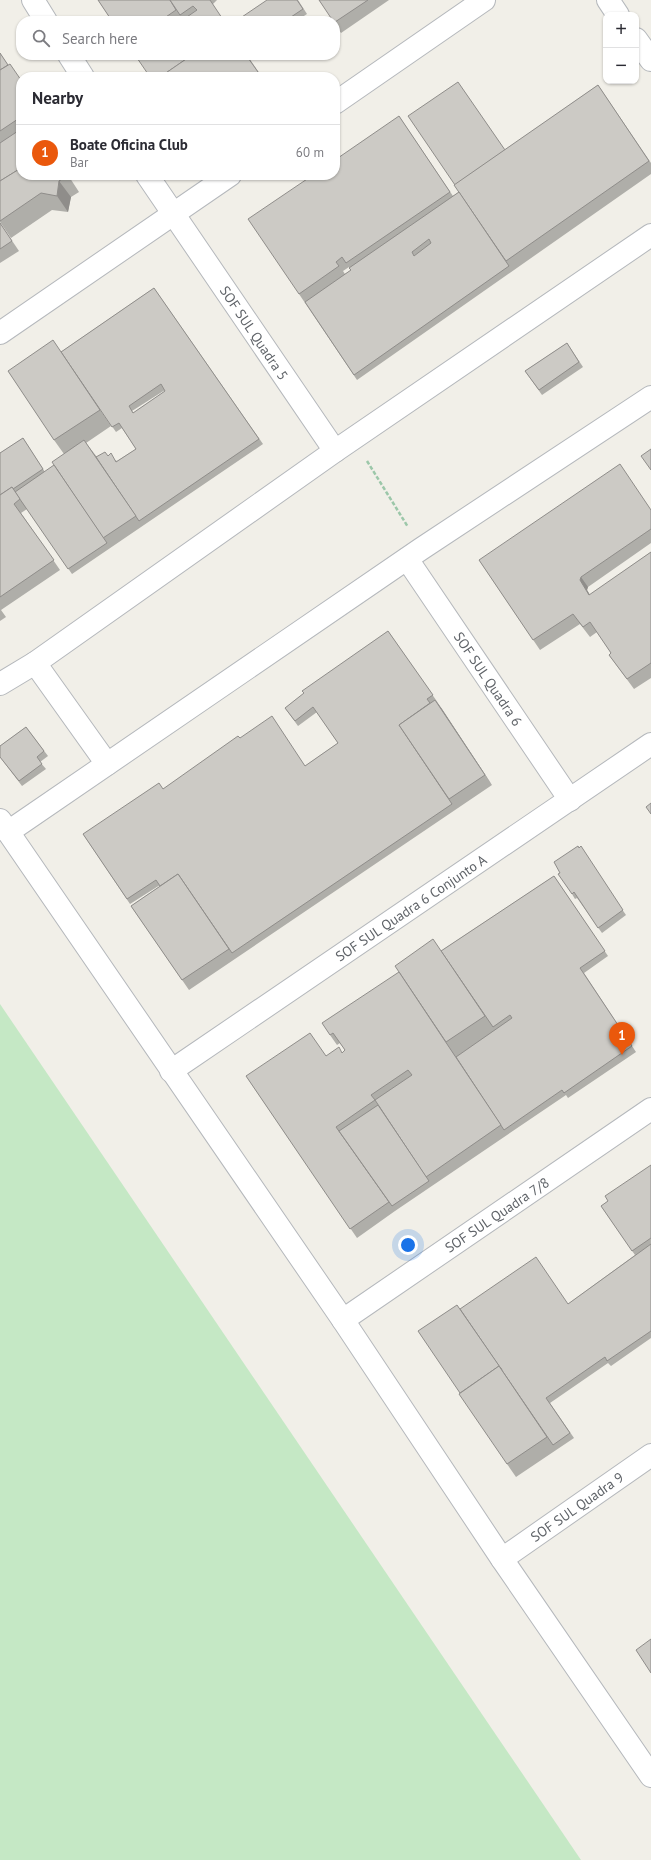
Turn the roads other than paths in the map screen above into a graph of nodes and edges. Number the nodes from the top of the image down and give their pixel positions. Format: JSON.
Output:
{"nodes":[{"id":1,"x":33,"y":0,"type":"edge"},
{"id":2,"x":484,"y":0,"type":"edge"},
{"id":3,"x":608,"y":0,"type":"edge"},
{"id":4,"x":616,"y":12,"type":"edge"},
{"id":5,"x":43,"y":16,"type":"edge"},
{"id":6,"x":639,"y":43,"type":"edge"},
{"id":7,"x":72,"y":60,"type":"edge"},
{"id":8,"x":651,"y":60,"type":"edge"},
{"id":9,"x":80,"y":72,"type":"edge"},
{"id":10,"x":340,"y":99,"type":"edge"},
{"id":11,"x":150,"y":180,"type":"edge"},
{"id":12,"x":223,"y":180,"type":"edge"},
{"id":13,"x":173,"y":214,"type":"junction"},
{"id":14,"x":648,"y":244,"type":"edge"},
{"id":15,"x":0,"y":333,"type":"edge"},
{"id":16,"x":651,"y":397,"type":"edge"},
{"id":17,"x":335,"y":452,"type":"junction"},
{"id":18,"x":414,"y":554,"type":"junction"},
{"id":19,"x":35,"y":663,"type":"junction"},
{"id":20,"x":0,"y":684,"type":"edge"},
{"id":21,"x":651,"y":744,"type":"edge"},
{"id":22,"x":107,"y":764,"type":"junction"},
{"id":23,"x":570,"y":800,"type":"junction"},
{"id":24,"x":4,"y":826,"type":"edge"},
{"id":25,"x":172,"y":1071,"type":"junction"},
{"id":26,"x":651,"y":1110,"type":"edge"},
{"id":27,"x":343,"y":1320,"type":"junction"},
{"id":28,"x":651,"y":1455,"type":"edge"},
{"id":29,"x":502,"y":1559,"type":"junction"},
{"id":30,"x":651,"y":1776,"type":"edge"}],
"edges":[{"from":1,"to":5,"type":"street"},
{"from":2,"to":10,"type":"street"},
{"from":3,"to":4,"type":"street"},
{"from":6,"to":8,"type":"street"},
{"from":7,"to":9,"type":"street"},
{"from":11,"to":13,"type":"street","name":"SOF SUL Quadra 5"},
{"from":12,"to":13,"type":"street"},
{"from":13,"to":15,"type":"street"},
{"from":13,"to":17,"type":"street","name":"SOF SUL Quadra 5"},
{"from":14,"to":17,"type":"street"},
{"from":16,"to":18,"type":"street"},
{"from":17,"to":19,"type":"street"},
{"from":18,"to":22,"type":"street"},
{"from":18,"to":23,"type":"street","name":"SOF SUL Quadra 6"},
{"from":19,"to":20,"type":"street"},
{"from":19,"to":22,"type":"street"},
{"from":21,"to":23,"type":"street","name":"SOF SUL Quadra 6 Conjunto A"},
{"from":22,"to":24,"type":"street"},
{"from":23,"to":25,"type":"street","name":"SOF SUL Quadra 6 Conjunto A"},
{"from":24,"to":25,"type":"street"},
{"from":25,"to":27,"type":"street"},
{"from":26,"to":27,"type":"street","name":"SOF SUL Quadra 7/8"},
{"from":27,"to":29,"type":"street"},
{"from":28,"to":29,"type":"street","name":"SOF SUL Quadra 9"},
{"from":29,"to":30,"type":"street"}]}
